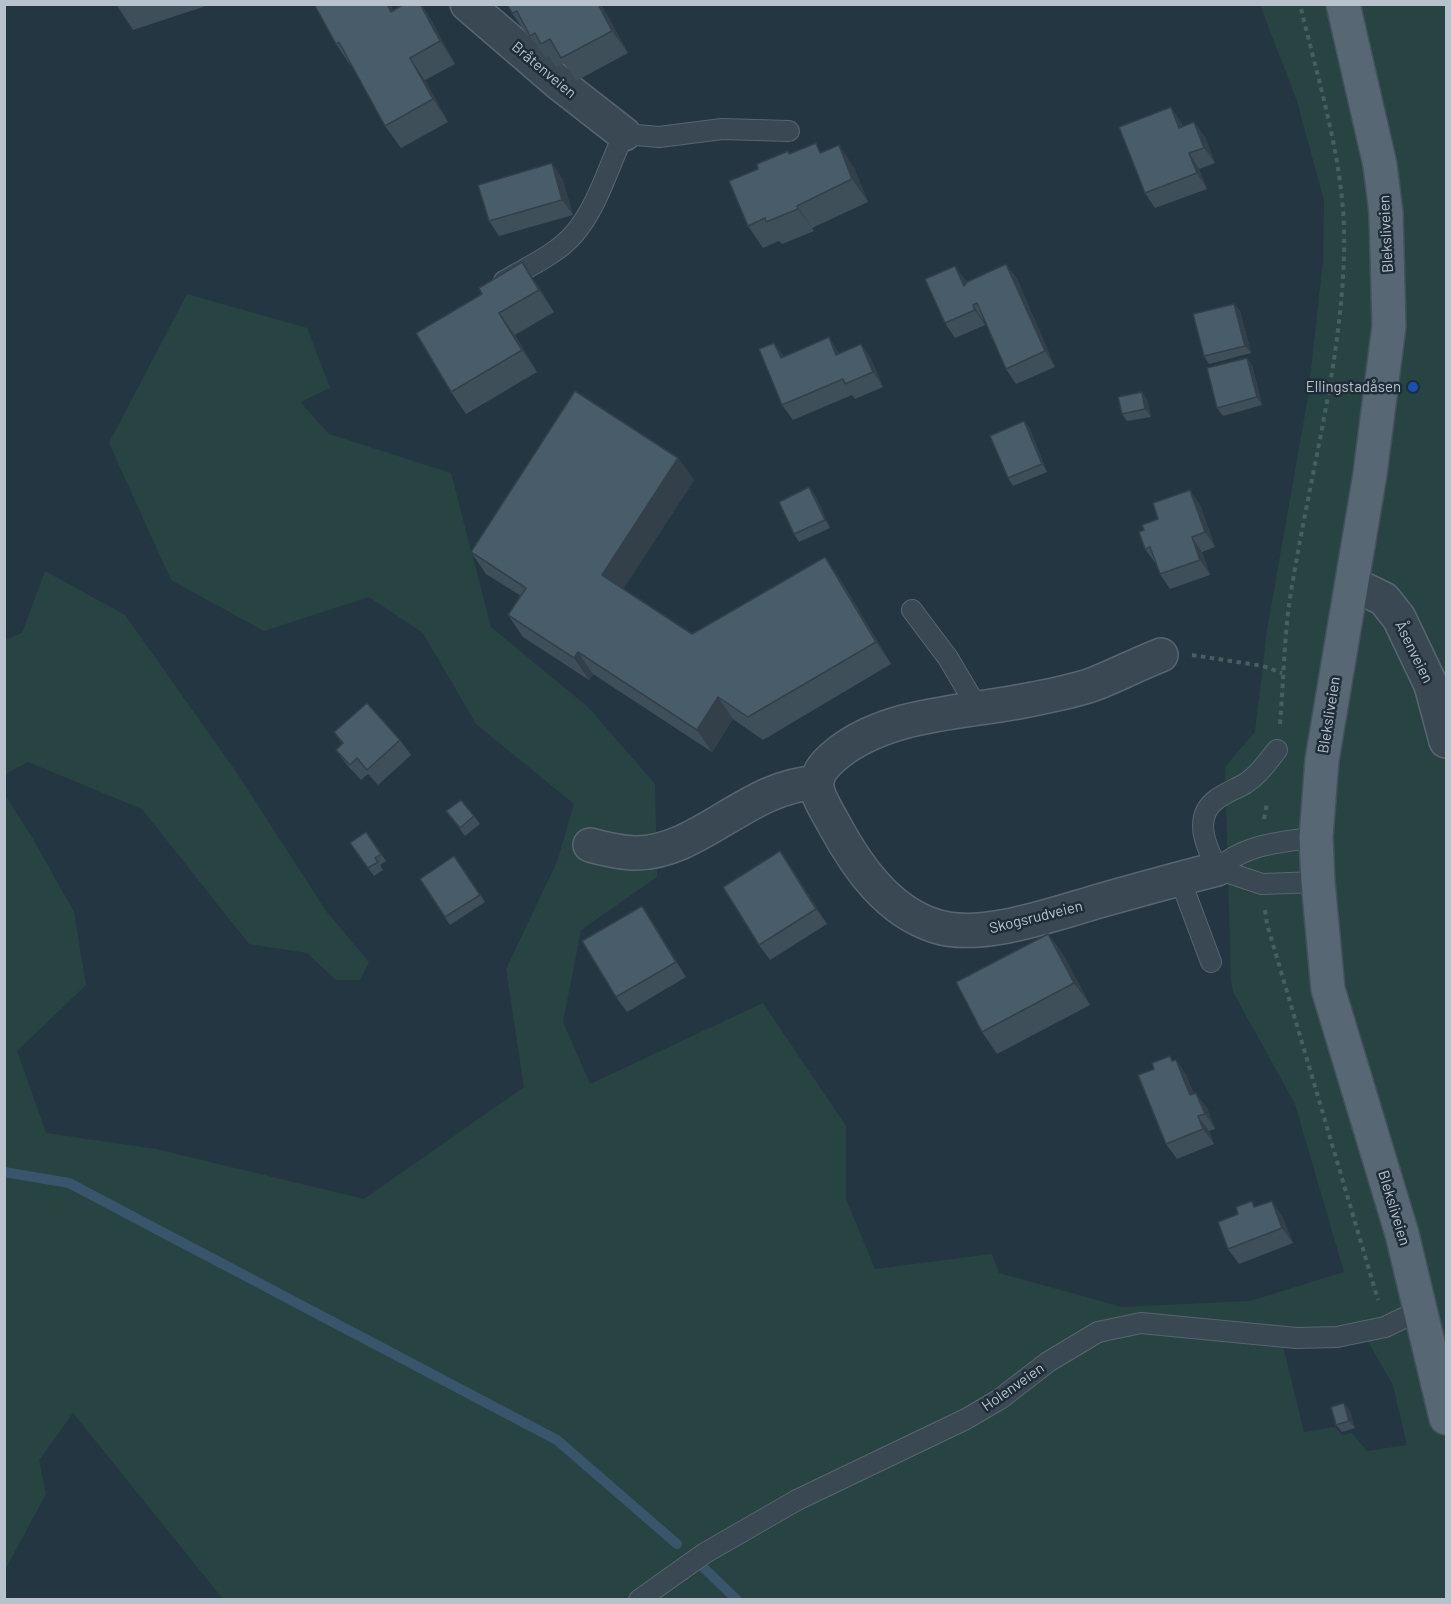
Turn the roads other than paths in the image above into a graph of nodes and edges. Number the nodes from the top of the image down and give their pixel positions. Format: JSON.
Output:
{"nodes":[{"id":1,"x":467,"y":4,"type":"edge"},
{"id":2,"x":1343,"y":4,"type":"edge"},
{"id":3,"x":789,"y":131,"type":"dead end"},
{"id":4,"x":624,"y":134,"type":"junction"},
{"id":5,"x":493,"y":287,"type":"edge"},
{"id":6,"x":1353,"y":584,"type":"junction"},
{"id":7,"x":912,"y":610,"type":"dead end"},
{"id":8,"x":1161,"y":655,"type":"road end"},
{"id":9,"x":977,"y":707,"type":"junction"},
{"id":10,"x":1446,"y":741,"type":"edge"},
{"id":11,"x":1277,"y":750,"type":"road end"},
{"id":12,"x":816,"y":783,"type":"junction"},
{"id":13,"x":1316,"y":837,"type":"junction"},
{"id":14,"x":590,"y":845,"type":"dead end"},
{"id":15,"x":1217,"y":869,"type":"junction"},
{"id":16,"x":1180,"y":879,"type":"junction"},
{"id":17,"x":1318,"y":882,"type":"junction"},
{"id":18,"x":1211,"y":962,"type":"dead end"},
{"id":19,"x":1422,"y":1309,"type":"junction"},
{"id":20,"x":1446,"y":1418,"type":"edge"},
{"id":21,"x":639,"y":1599,"type":"edge"}],
"edges":[{"from":1,"to":4,"type":"street","name":"Bråtenveien"},
{"from":2,"to":6,"type":"main road","name":"Bleksliveien"},
{"from":3,"to":4,"type":"lane"},
{"from":4,"to":5,"type":"lane"},
{"from":6,"to":10,"type":"street","name":"Åsenveien"},
{"from":6,"to":13,"type":"main road","name":"Bleksliveien"},
{"from":7,"to":9,"type":"lane"},
{"from":8,"to":9,"type":"street"},
{"from":9,"to":12,"type":"street"},
{"from":11,"to":15,"type":"lane"},
{"from":12,"to":14,"type":"street"},
{"from":12,"to":16,"type":"street","name":"Skogsrudveien"},
{"from":13,"to":15,"type":"lane","name":"Skogsrudveien"},
{"from":13,"to":17,"type":"main road","name":"Bleksliveien"},
{"from":15,"to":16,"type":"street","name":"Skogsrudveien"},
{"from":15,"to":17,"type":"lane"},
{"from":16,"to":18,"type":"lane"},
{"from":17,"to":19,"type":"main road","name":"Bleksliveien"},
{"from":19,"to":20,"type":"main road","name":"Bleksliveien"},
{"from":19,"to":21,"type":"lane","name":"Holenveien"}]}
